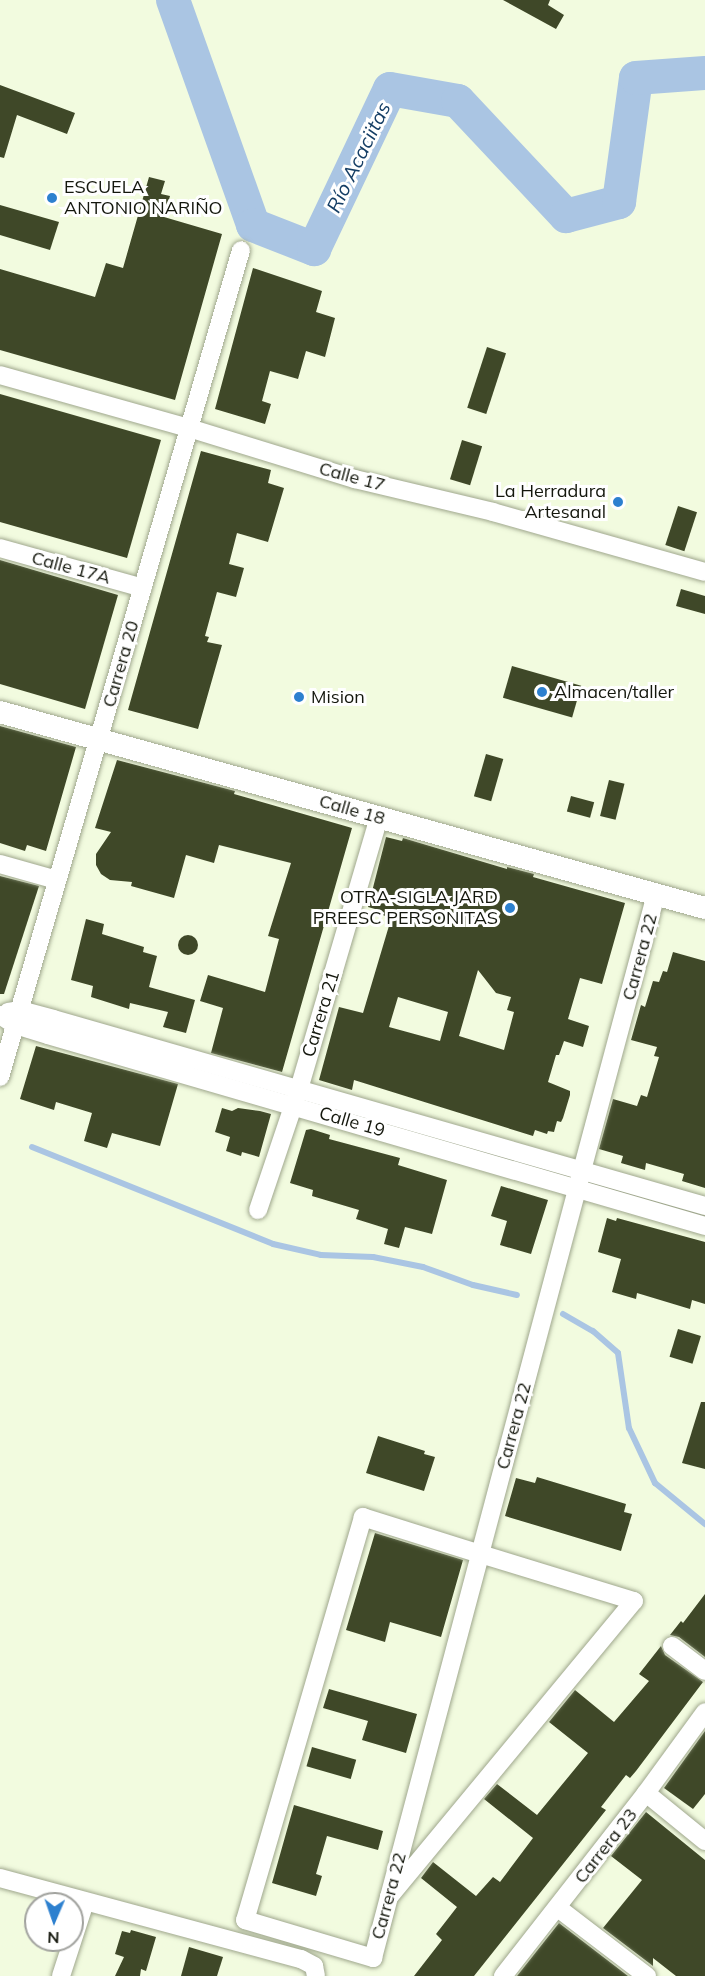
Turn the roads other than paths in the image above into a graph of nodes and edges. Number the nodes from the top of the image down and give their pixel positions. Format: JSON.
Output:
{"nodes":[{"id":1,"x":241,"y":250,"type":"dead end"},
{"id":2,"x":0,"y":375,"type":"edge"},
{"id":3,"x":189,"y":428,"type":"junction"},
{"id":4,"x":0,"y":548,"type":"edge"},
{"id":5,"x":705,"y":572,"type":"edge"},
{"id":6,"x":143,"y":588,"type":"junction"},
{"id":7,"x":0,"y":712,"type":"edge"},
{"id":8,"x":99,"y":740,"type":"junction"},
{"id":9,"x":379,"y":818,"type":"junction"},
{"id":10,"x":0,"y":864,"type":"edge"},
{"id":11,"x":57,"y":880,"type":"junction"},
{"id":12,"x":656,"y":895,"type":"junction"},
{"id":13,"x":705,"y":908,"type":"edge"},
{"id":14,"x":9,"y":1015,"type":"edge"},
{"id":15,"x":0,"y":1077,"type":"edge"},
{"id":16,"x":296,"y":1097,"type":"junction"},
{"id":17,"x":583,"y":1170,"type":"junction"},
{"id":18,"x":578,"y":1189,"type":"junction"},
{"id":19,"x":705,"y":1206,"type":"edge"},
{"id":20,"x":258,"y":1210,"type":"dead end"},
{"id":21,"x":705,"y":1226,"type":"edge"},
{"id":22,"x":480,"y":1554,"type":"junction"},
{"id":23,"x":672,"y":1646,"type":"dead end"},
{"id":24,"x":705,"y":1671,"type":"edge"},
{"id":25,"x":705,"y":1712,"type":"edge"},
{"id":26,"x":646,"y":1793,"type":"junction"},
{"id":27,"x":705,"y":1840,"type":"edge"},
{"id":28,"x":0,"y":1878,"type":"edge"},
{"id":29,"x":389,"y":1896,"type":"junction"},
{"id":30,"x":85,"y":1902,"type":"junction"},
{"id":31,"x":558,"y":1908,"type":"junction"},
{"id":32,"x":61,"y":1976,"type":"edge"},
{"id":33,"x":316,"y":1976,"type":"edge"},
{"id":34,"x":503,"y":1976,"type":"edge"},
{"id":35,"x":647,"y":1976,"type":"edge"}],
"edges":[{"from":1,"to":3,"type":"street","name":"Carrera 20"},
{"from":2,"to":3,"type":"street","name":"Calle 17"},
{"from":3,"to":5,"type":"street","name":"Calle 17"},
{"from":3,"to":6,"type":"street","name":"Carrera 20"},
{"from":4,"to":6,"type":"street","name":"Calle 17A"},
{"from":6,"to":8,"type":"street","name":"Carrera 20"},
{"from":7,"to":8,"type":"street","name":"Calle 18"},
{"from":8,"to":9,"type":"street","name":"Calle 18"},
{"from":8,"to":11,"type":"street","name":"Carrera 20"},
{"from":9,"to":12,"type":"street","name":"Calle 18"},
{"from":9,"to":16,"type":"street","name":"Carrera 21"},
{"from":10,"to":11,"type":"street"},
{"from":11,"to":14,"type":"street","name":"Carrera 20"},
{"from":12,"to":13,"type":"street","name":"Calle 18"},
{"from":12,"to":17,"type":"street","name":"Carrera 22"},
{"from":14,"to":15,"type":"street","name":"Carrera 20"},
{"from":14,"to":16,"type":"street","name":"Calle 19"},
{"from":16,"to":17,"type":"street","name":"Calle 19"},
{"from":16,"to":18,"type":"street","name":"Calle 19"},
{"from":16,"to":20,"type":"street","name":"Carrera 21"},
{"from":17,"to":18,"type":"street","name":"Carrera 22"},
{"from":17,"to":19,"type":"street","name":"Calle 19"},
{"from":18,"to":21,"type":"street","name":"Calle 19"},
{"from":18,"to":22,"type":"street","name":"Carrera 22"},
{"from":22,"to":29,"type":"street","name":"Carrera 22"},
{"from":22,"to":29,"type":"street"},
{"from":22,"to":29,"type":"street","name":"Carrera 22"},
{"from":23,"to":24,"type":"street"},
{"from":25,"to":26,"type":"street","name":"Carrera 23"},
{"from":26,"to":27,"type":"street"},
{"from":26,"to":31,"type":"street","name":"Carrera 23"},
{"from":28,"to":30,"type":"street"},
{"from":30,"to":32,"type":"street"},
{"from":30,"to":33,"type":"street"},
{"from":31,"to":34,"type":"street","name":"Carrera 23"},
{"from":31,"to":35,"type":"street"}]}
